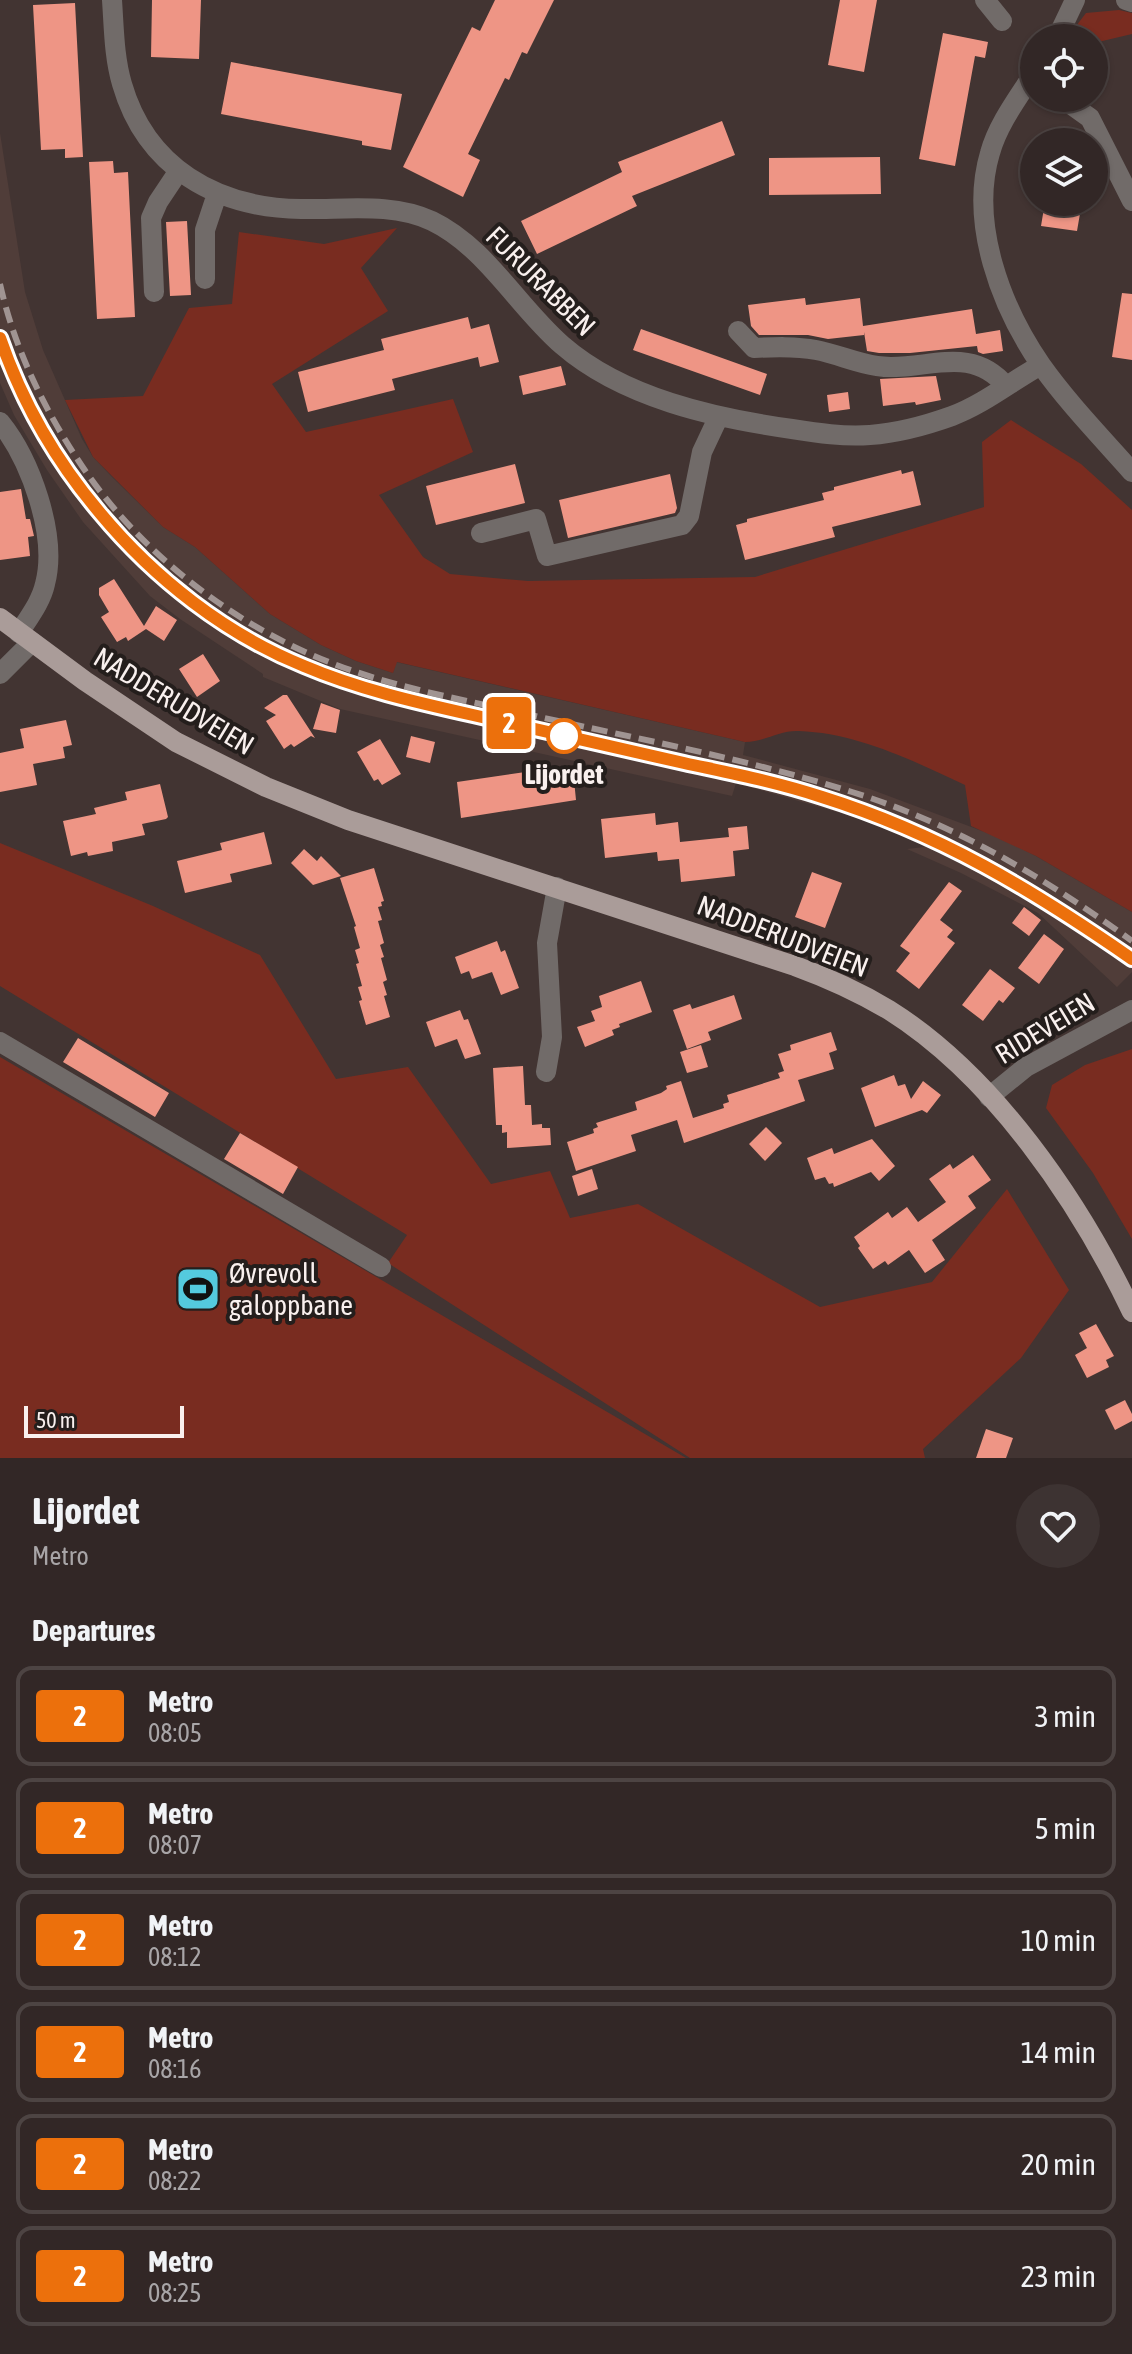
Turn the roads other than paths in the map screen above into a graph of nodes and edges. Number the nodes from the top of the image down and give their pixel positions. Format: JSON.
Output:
{"nodes":[{"id":1,"x":112,"y":0,"type":"edge"},
{"id":2,"x":985,"y":0,"type":"edge"},
{"id":3,"x":1075,"y":0,"type":"edge"},
{"id":4,"x":1002,"y":21,"type":"dead end"},
{"id":5,"x":1064,"y":24,"type":"edge"},
{"id":6,"x":1020,"y":96,"type":"edge"},
{"id":7,"x":1082,"y":112,"type":"edge"},
{"id":8,"x":178,"y":172,"type":"junction"},
{"id":9,"x":217,"y":194,"type":"junction"},
{"id":10,"x":1132,"y":201,"type":"edge"},
{"id":11,"x":205,"y":279,"type":"dead end"},
{"id":12,"x":154,"y":292,"type":"dead end"},
{"id":13,"x":738,"y":331,"type":"dead end"},
{"id":14,"x":1041,"y":365,"type":"junction"},
{"id":15,"x":1006,"y":386,"type":"junction"},
{"id":16,"x":718,"y":418,"type":"junction"},
{"id":17,"x":0,"y":422,"type":"edge"},
{"id":18,"x":1132,"y":472,"type":"edge"},
{"id":19,"x":481,"y":533,"type":"dead end"},
{"id":20,"x":0,"y":618,"type":"edge"},
{"id":21,"x":25,"y":637,"type":"junction"},
{"id":22,"x":0,"y":674,"type":"edge"},
{"id":23,"x":557,"y":887,"type":"junction"},
{"id":24,"x":1132,"y":1010,"type":"edge"},
{"id":25,"x":0,"y":1042,"type":"edge"},
{"id":26,"x":546,"y":1072,"type":"dead end"},
{"id":27,"x":989,"y":1097,"type":"junction"},
{"id":28,"x":381,"y":1267,"type":"dead end"},
{"id":29,"x":1132,"y":1312,"type":"edge"}],
"edges":[{"from":1,"to":8,"type":"street","name":"FURURABBEN"},
{"from":2,"to":4,"type":"street"},
{"from":3,"to":5,"type":"street"},
{"from":6,"to":14,"type":"street"},
{"from":7,"to":10,"type":"street"},
{"from":8,"to":9,"type":"street","name":"FURURABBEN"},
{"from":8,"to":12,"type":"street"},
{"from":9,"to":11,"type":"street"},
{"from":9,"to":16,"type":"street","name":"FURURABBEN"},
{"from":13,"to":15,"type":"street"},
{"from":14,"to":15,"type":"street","name":"FURURABBEN"},
{"from":14,"to":18,"type":"street"},
{"from":15,"to":16,"type":"street","name":"FURURABBEN"},
{"from":16,"to":19,"type":"street"},
{"from":17,"to":21,"type":"street"},
{"from":20,"to":21,"type":"main road","name":"NADDERUDVEIEN"},
{"from":21,"to":22,"type":"street"},
{"from":21,"to":23,"type":"main road","name":"NADDERUDVEIEN"},
{"from":23,"to":26,"type":"street"},
{"from":23,"to":27,"type":"main road","name":"NADDERUDVEIEN"},
{"from":24,"to":27,"type":"street","name":"RIDEVEIEN"},
{"from":25,"to":28,"type":"street"},
{"from":27,"to":29,"type":"main road","name":"NADDERUDVEIEN"}]}
